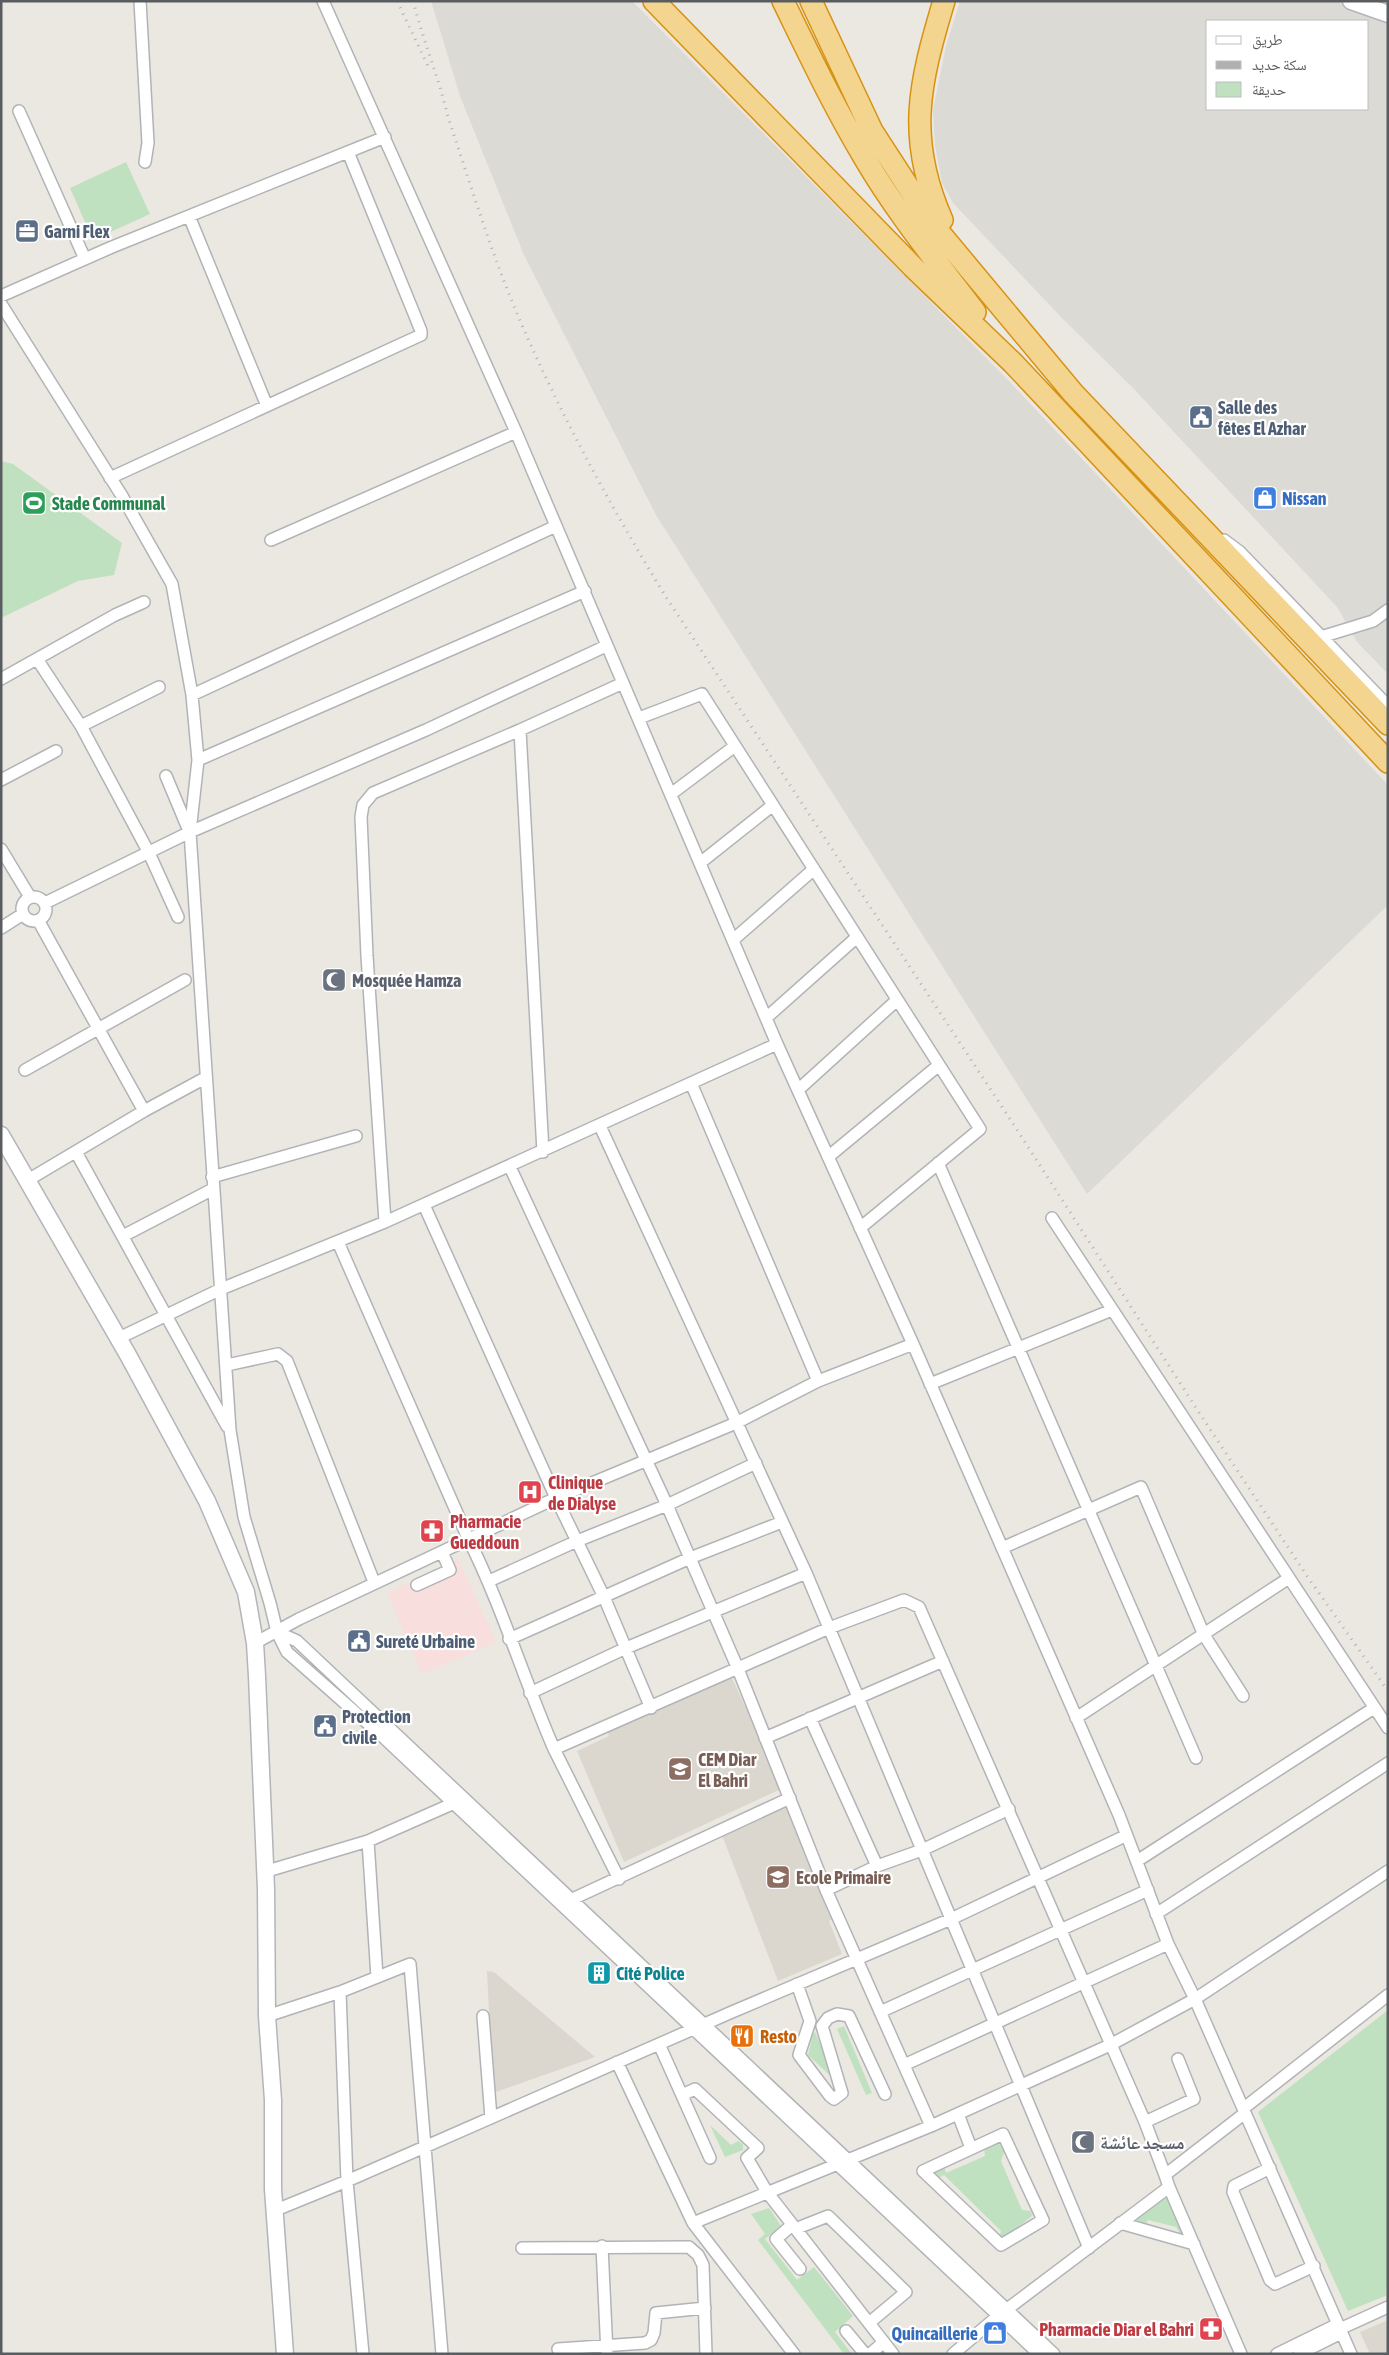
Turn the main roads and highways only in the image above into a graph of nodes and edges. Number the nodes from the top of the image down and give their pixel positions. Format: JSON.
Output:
{"nodes":[{"id":1,"x":654,"y":1,"type":"edge"},
{"id":2,"x":783,"y":1,"type":"edge"},
{"id":3,"x":811,"y":1,"type":"edge"},
{"id":4,"x":944,"y":1,"type":"edge"},
{"id":5,"x":975,"y":276,"type":"junction"},
{"id":6,"x":1013,"y":362,"type":"junction"},
{"id":7,"x":1388,"y":724,"type":"edge"},
{"id":8,"x":1388,"y":762,"type":"edge"}],
"edges":[{"from":1,"to":6,"type":"highway"},
{"from":2,"to":6,"type":"highway"},
{"from":3,"to":5,"type":"highway"},
{"from":4,"to":5,"type":"highway"},
{"from":5,"to":7,"type":"highway"},
{"from":6,"to":8,"type":"highway"}]}
